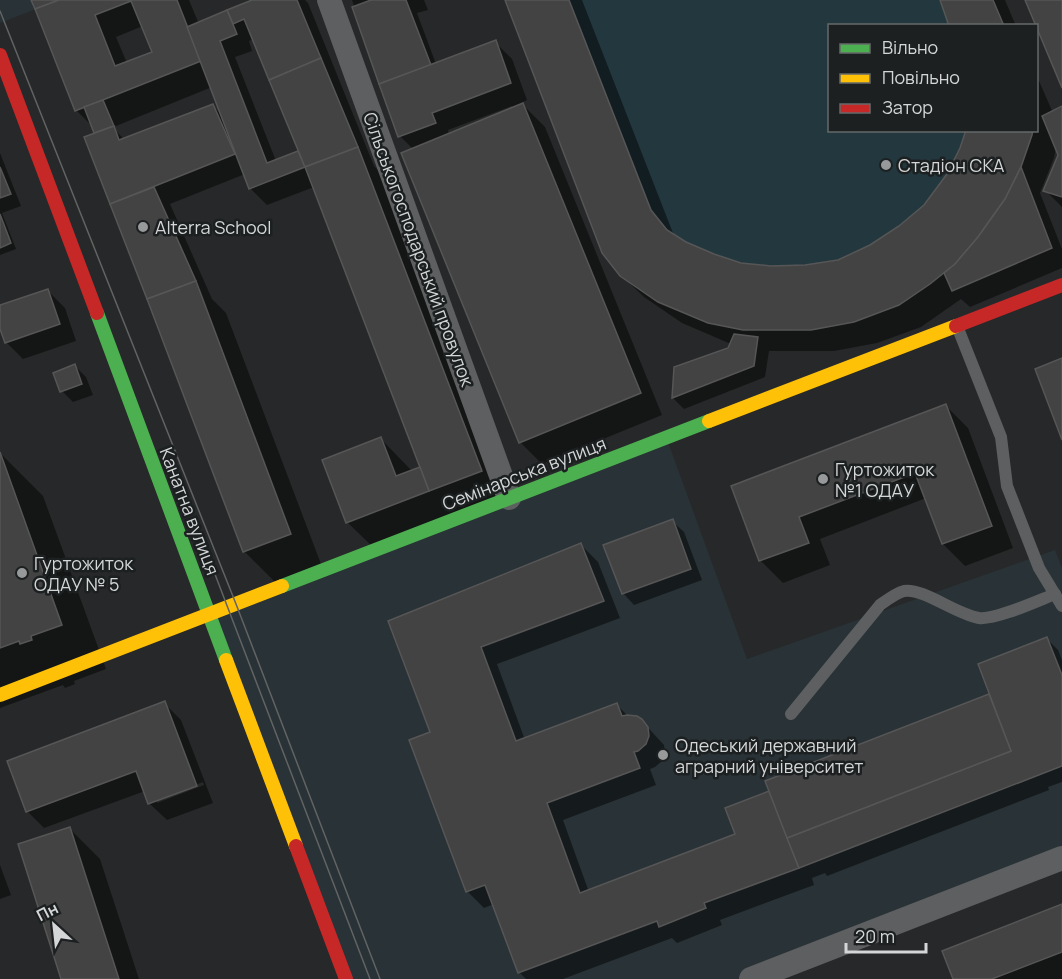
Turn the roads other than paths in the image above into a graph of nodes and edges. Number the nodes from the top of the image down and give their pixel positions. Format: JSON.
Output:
{"nodes":[{"id":1,"x":329,"y":0,"type":"edge"},
{"id":2,"x":0,"y":55,"type":"edge"},
{"id":3,"x":1062,"y":285,"type":"edge"},
{"id":4,"x":957,"y":325,"type":"junction"},
{"id":5,"x":509,"y":498,"type":"junction"},
{"id":6,"x":1055,"y":594,"type":"junction"},
{"id":7,"x":1062,"y":606,"type":"edge"},
{"id":8,"x":210,"y":614,"type":"junction"},
{"id":9,"x":0,"y":695,"type":"edge"},
{"id":10,"x":791,"y":714,"type":"dead end"},
{"id":11,"x":1062,"y":858,"type":"edge"},
{"id":12,"x":346,"y":979,"type":"edge"},
{"id":13,"x":751,"y":979,"type":"edge"}],
"edges":[{"from":1,"to":5,"type":"street","name":"Сільськогосподарський провулок"},
{"from":2,"to":8,"type":"street","name":"Канатна вулиця"},
{"from":3,"to":4,"type":"street","name":"Семінарська вулиця"},
{"from":4,"to":5,"type":"street","name":"Семінарська вулиця"},
{"from":4,"to":6,"type":"lane"},
{"from":5,"to":8,"type":"street","name":"Семінарська вулиця"},
{"from":6,"to":7,"type":"lane"},
{"from":6,"to":10,"type":"lane"},
{"from":8,"to":9,"type":"street","name":"Семінарська вулиця"},
{"from":8,"to":12,"type":"street","name":"Канатна вулиця"},
{"from":11,"to":13,"type":"street"}]}
